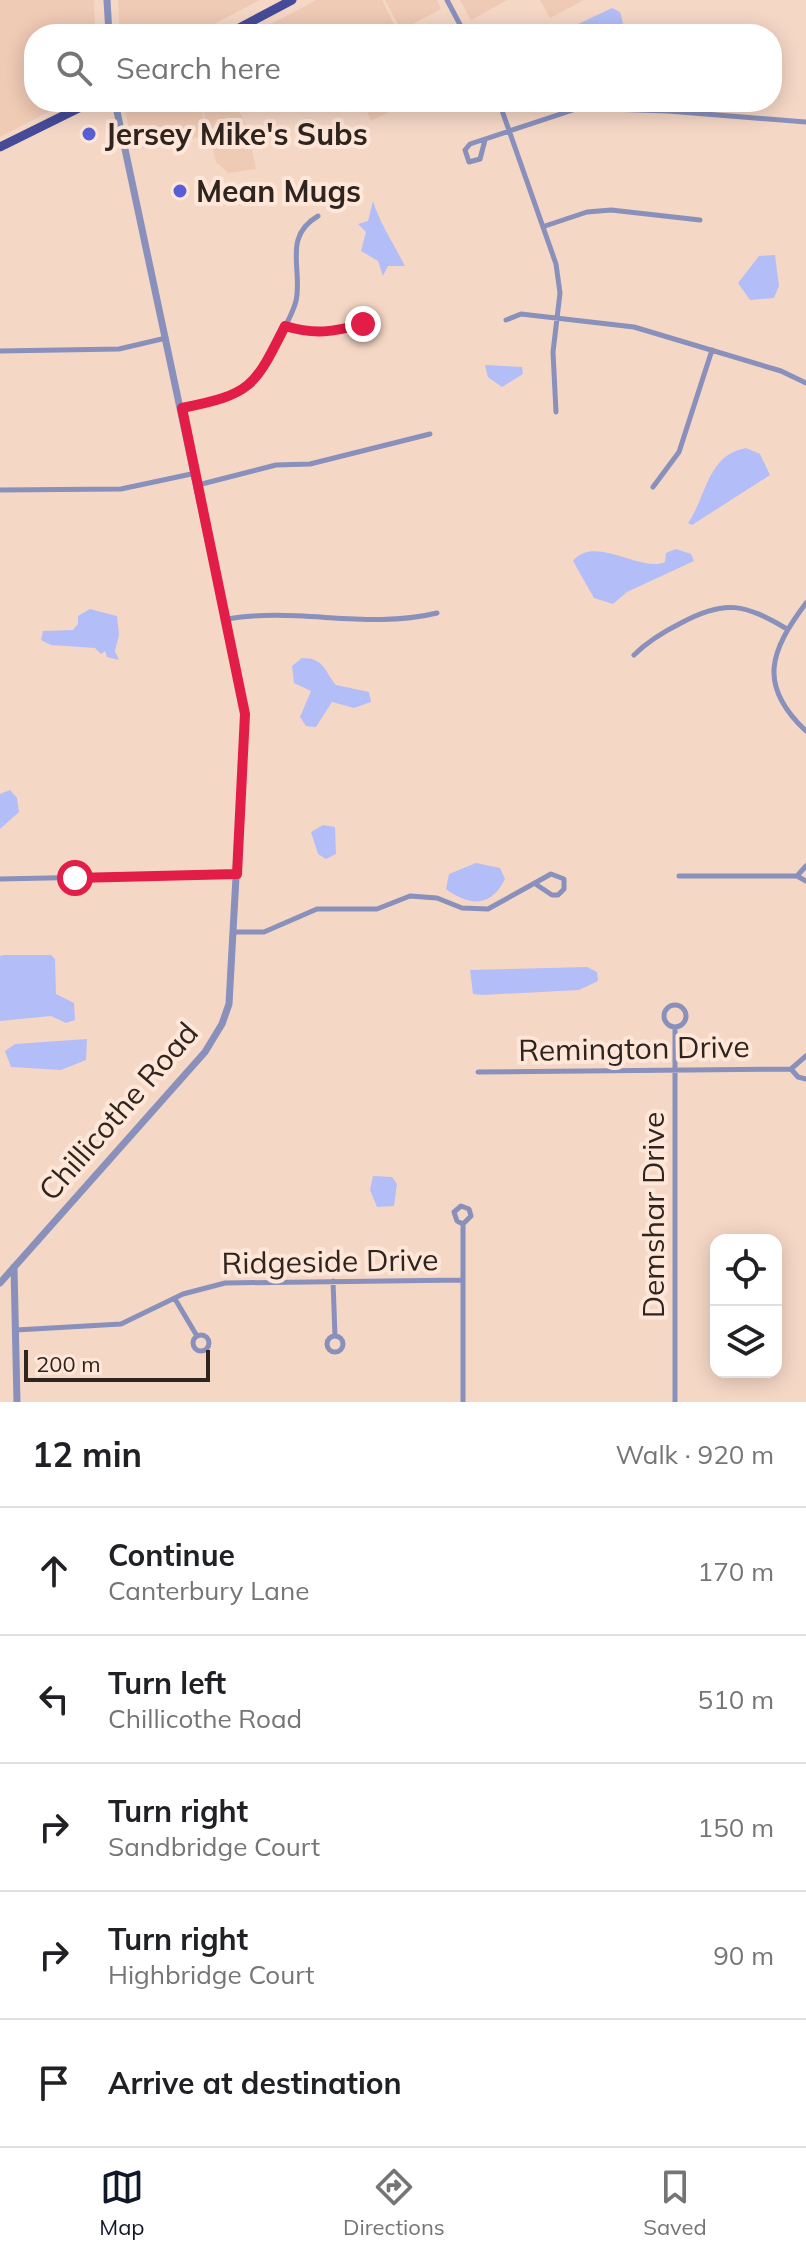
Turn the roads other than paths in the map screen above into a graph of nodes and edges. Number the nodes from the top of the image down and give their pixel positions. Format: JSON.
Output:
{"nodes":[{"id":1,"x":107,"y":0,"type":"edge"},
{"id":2,"x":292,"y":0,"type":"edge"},
{"id":3,"x":447,"y":0,"type":"edge"},
{"id":4,"x":280,"y":3,"type":"edge"},
{"id":5,"x":108,"y":24,"type":"edge"},
{"id":6,"x":245,"y":24,"type":"edge"},
{"id":7,"x":460,"y":24,"type":"edge"},
{"id":8,"x":71,"y":112,"type":"edge"},
{"id":9,"x":117,"y":112,"type":"edge"},
{"id":10,"x":502,"y":112,"type":"edge"},
{"id":11,"x":567,"y":112,"type":"edge"},
{"id":12,"x":681,"y":112,"type":"edge"},
{"id":13,"x":806,"y":122,"type":"edge"},
{"id":14,"x":509,"y":131,"type":"junction"},
{"id":15,"x":485,"y":140,"type":"junction"},
{"id":16,"x":0,"y":147,"type":"edge"},
{"id":17,"x":318,"y":216,"type":"dead end"},
{"id":18,"x":700,"y":220,"type":"dead end"},
{"id":19,"x":545,"y":226,"type":"junction"},
{"id":20,"x":375,"y":316,"type":"dead end"},
{"id":21,"x":556,"y":318,"type":"junction"},
{"id":22,"x":506,"y":320,"type":"dead end"},
{"id":23,"x":285,"y":326,"type":"junction"},
{"id":24,"x":167,"y":338,"type":"junction"},
{"id":25,"x":712,"y":350,"type":"junction"},
{"id":26,"x":0,"y":351,"type":"edge"},
{"id":27,"x":806,"y":383,"type":"edge"},
{"id":28,"x":182,"y":408,"type":"junction"},
{"id":29,"x":556,"y":412,"type":"dead end"},
{"id":30,"x":430,"y":434,"type":"dead end"},
{"id":31,"x":196,"y":473,"type":"junction"},
{"id":32,"x":198,"y":485,"type":"junction"},
{"id":33,"x":653,"y":487,"type":"dead end"},
{"id":34,"x":0,"y":490,"type":"edge"},
{"id":35,"x":806,"y":603,"type":"edge"},
{"id":36,"x":437,"y":613,"type":"dead end"},
{"id":37,"x":227,"y":619,"type":"junction"},
{"id":38,"x":787,"y":629,"type":"junction"},
{"id":39,"x":634,"y":655,"type":"dead end"},
{"id":40,"x":806,"y":731,"type":"edge"},
{"id":41,"x":806,"y":866,"type":"edge"},
{"id":42,"x":237,"y":874,"type":"junction"},
{"id":43,"x":679,"y":876,"type":"dead end"},
{"id":44,"x":797,"y":876,"type":"junction"},
{"id":45,"x":0,"y":879,"type":"edge"},
{"id":46,"x":806,"y":881,"type":"edge"},
{"id":47,"x":537,"y":885,"type":"junction"},
{"id":48,"x":233,"y":932,"type":"junction"},
{"id":49,"x":675,"y":1028,"type":"junction"},
{"id":50,"x":806,"y":1056,"type":"edge"},
{"id":51,"x":675,"y":1069,"type":"junction"},
{"id":52,"x":791,"y":1069,"type":"junction"},
{"id":53,"x":478,"y":1072,"type":"dead end"},
{"id":54,"x":806,"y":1079,"type":"edge"},
{"id":55,"x":463,"y":1224,"type":"dead end"},
{"id":56,"x":14,"y":1267,"type":"junction"},
{"id":57,"x":462,"y":1280,"type":"junction"},
{"id":58,"x":333,"y":1281,"type":"junction"},
{"id":59,"x":0,"y":1283,"type":"edge"},
{"id":60,"x":175,"y":1299,"type":"junction"},
{"id":61,"x":16,"y":1330,"type":"junction"},
{"id":62,"x":197,"y":1336,"type":"dead end"},
{"id":63,"x":335,"y":1336,"type":"dead end"},
{"id":64,"x":17,"y":1402,"type":"edge"},
{"id":65,"x":463,"y":1402,"type":"edge"},
{"id":66,"x":675,"y":1402,"type":"edge"}],
"edges":[{"from":1,"to":5,"type":"street"},
{"from":2,"to":4,"type":"main road"},
{"from":3,"to":7,"type":"street"},
{"from":4,"to":6,"type":"main road"},
{"from":8,"to":16,"type":"main road"},
{"from":9,"to":24,"type":"street","name":"Chillicothe Road"},
{"from":10,"to":14,"type":"street"},
{"from":11,"to":14,"type":"street"},
{"from":12,"to":13,"type":"street"},
{"from":14,"to":15,"type":"street"},
{"from":14,"to":19,"type":"street"},
{"from":15,"to":15,"type":"street"},
{"from":17,"to":23,"type":"street"},
{"from":18,"to":19,"type":"street"},
{"from":19,"to":21,"type":"street"},
{"from":20,"to":23,"type":"street"},
{"from":21,"to":22,"type":"street"},
{"from":21,"to":25,"type":"street"},
{"from":21,"to":29,"type":"street"},
{"from":23,"to":28,"type":"street"},
{"from":24,"to":26,"type":"street"},
{"from":24,"to":28,"type":"street","name":"Chillicothe Road"},
{"from":25,"to":27,"type":"street"},
{"from":25,"to":33,"type":"street"},
{"from":28,"to":31,"type":"street","name":"Chillicothe Road"},
{"from":30,"to":32,"type":"street"},
{"from":31,"to":32,"type":"street","name":"Chillicothe Road"},
{"from":31,"to":34,"type":"street"},
{"from":32,"to":37,"type":"street","name":"Chillicothe Road"},
{"from":35,"to":38,"type":"street"},
{"from":36,"to":37,"type":"street"},
{"from":37,"to":42,"type":"street","name":"Chillicothe Road"},
{"from":38,"to":39,"type":"street"},
{"from":38,"to":40,"type":"street"},
{"from":41,"to":44,"type":"street"},
{"from":42,"to":45,"type":"street"},
{"from":42,"to":48,"type":"street","name":"Chillicothe Road"},
{"from":43,"to":44,"type":"street"},
{"from":44,"to":46,"type":"street"},
{"from":47,"to":47,"type":"street"},
{"from":47,"to":48,"type":"street"},
{"from":48,"to":56,"type":"street","name":"Chillicothe Road"},
{"from":49,"to":49,"type":"street","name":"Demshar Drive"},
{"from":49,"to":51,"type":"street","name":"Demshar Drive"},
{"from":50,"to":52,"type":"street"},
{"from":51,"to":52,"type":"street","name":"Remington Drive"},
{"from":51,"to":53,"type":"street","name":"Remington Drive"},
{"from":51,"to":66,"type":"street","name":"Demshar Drive"},
{"from":52,"to":54,"type":"street"},
{"from":55,"to":57,"type":"street"},
{"from":56,"to":59,"type":"street","name":"Chillicothe Road"},
{"from":56,"to":61,"type":"street"},
{"from":57,"to":58,"type":"street","name":"Ridgeside Drive"},
{"from":57,"to":65,"type":"street"},
{"from":58,"to":60,"type":"street","name":"Ridgeside Drive"},
{"from":58,"to":63,"type":"street"},
{"from":60,"to":61,"type":"street","name":"Ridgeside Drive"},
{"from":60,"to":62,"type":"street"},
{"from":61,"to":64,"type":"street"}]}
